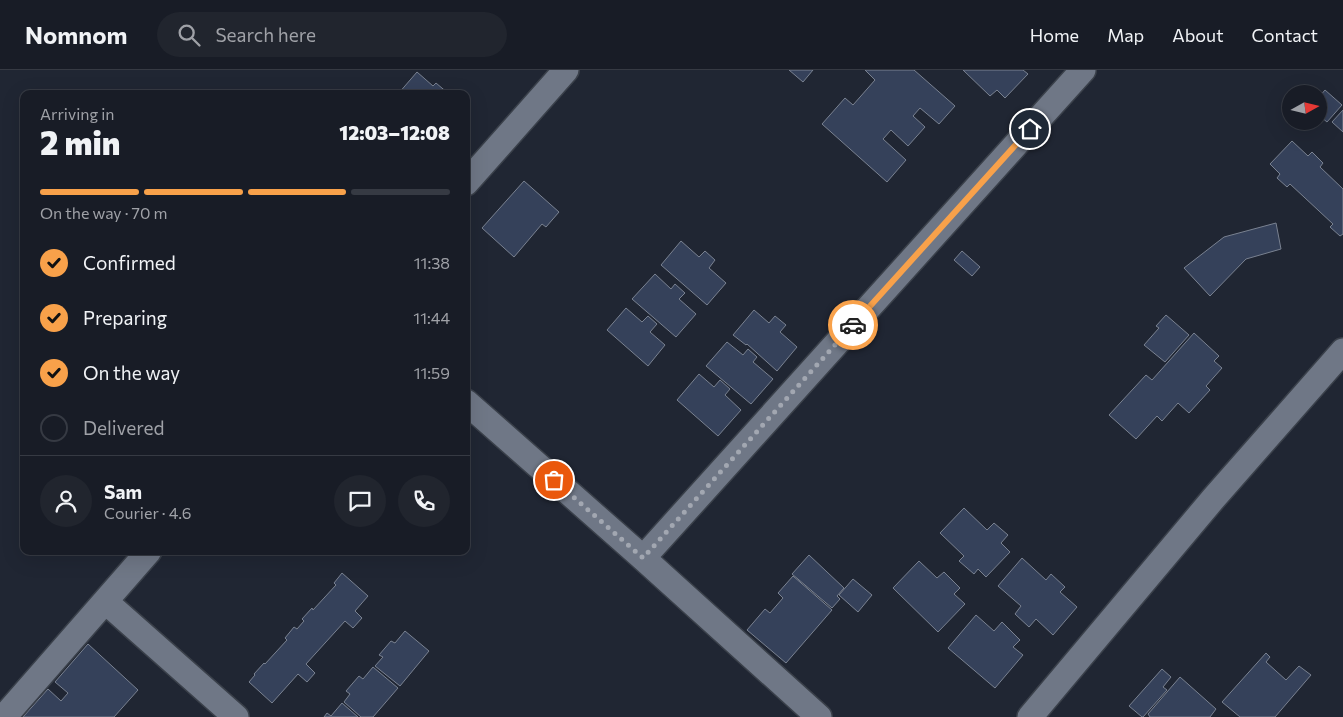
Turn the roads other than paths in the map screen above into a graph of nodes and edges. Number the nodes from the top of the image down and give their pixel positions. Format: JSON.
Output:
{"nodes":[{"id":1,"x":566,"y":70,"type":"edge"},
{"id":2,"x":1083,"y":70,"type":"edge"},
{"id":3,"x":470,"y":178,"type":"edge"},
{"id":4,"x":1343,"y":351,"type":"edge"},
{"id":5,"x":470,"y":406,"type":"edge"},
{"id":6,"x":147,"y":555,"type":"edge"},
{"id":7,"x":643,"y":558,"type":"junction"},
{"id":8,"x":106,"y":602,"type":"junction"},
{"id":9,"x":805,"y":713,"type":"edge"},
{"id":10,"x":4,"y":717,"type":"edge"},
{"id":11,"x":236,"y":717,"type":"edge"},
{"id":12,"x":1030,"y":717,"type":"edge"}],
"edges":[{"from":1,"to":3,"type":"street"},
{"from":2,"to":7,"type":"street"},
{"from":4,"to":12,"type":"street"},
{"from":5,"to":7,"type":"street"},
{"from":6,"to":8,"type":"street"},
{"from":7,"to":9,"type":"street"},
{"from":8,"to":10,"type":"street"},
{"from":8,"to":11,"type":"street"}]}
